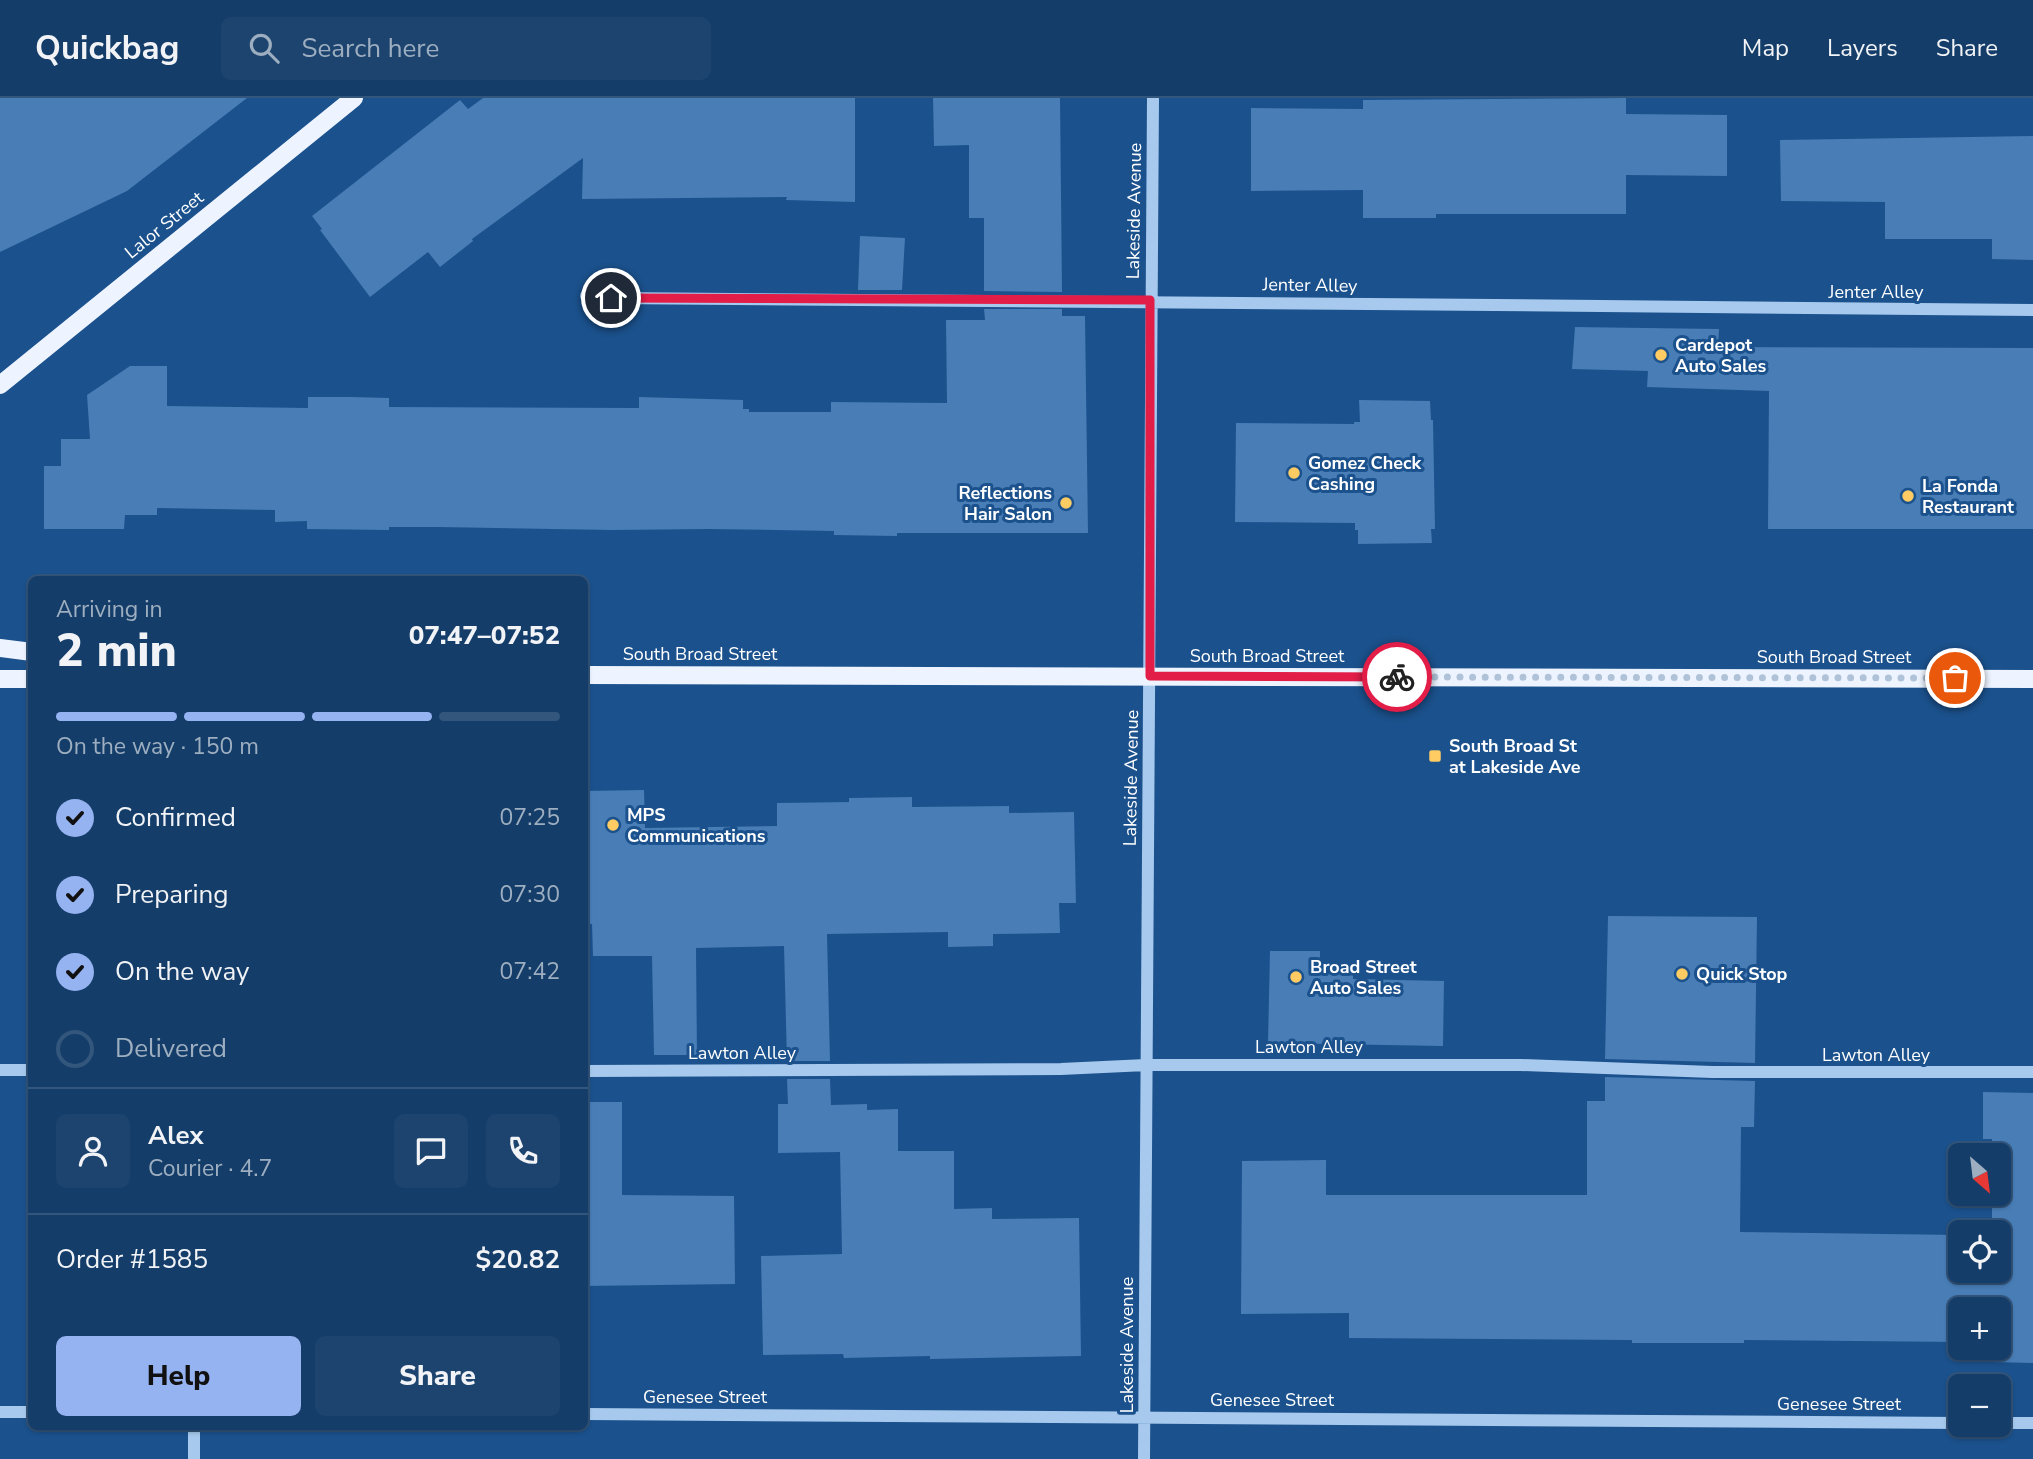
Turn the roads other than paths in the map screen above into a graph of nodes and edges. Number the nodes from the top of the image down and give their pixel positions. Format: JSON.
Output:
{"nodes":[{"id":1,"x":354,"y":98,"type":"edge"},
{"id":2,"x":1153,"y":98,"type":"edge"},
{"id":3,"x":586,"y":296,"type":"dead end"},
{"id":4,"x":1150,"y":300,"type":"junction"},
{"id":5,"x":2033,"y":310,"type":"edge"},
{"id":6,"x":0,"y":385,"type":"edge"},
{"id":7,"x":0,"y":648,"type":"edge"},
{"id":8,"x":28,"y":652,"type":"edge"},
{"id":9,"x":588,"y":675,"type":"edge"},
{"id":10,"x":1150,"y":676,"type":"junction"},
{"id":11,"x":28,"y":678,"type":"edge"},
{"id":12,"x":2033,"y":678,"type":"edge"},
{"id":13,"x":0,"y":679,"type":"edge"},
{"id":14,"x":1146,"y":1065,"type":"junction"},
{"id":15,"x":0,"y":1070,"type":"edge"},
{"id":16,"x":28,"y":1070,"type":"edge"},
{"id":17,"x":588,"y":1071,"type":"edge"},
{"id":18,"x":2033,"y":1072,"type":"edge"},
{"id":19,"x":0,"y":1412,"type":"edge"},
{"id":20,"x":28,"y":1412,"type":"edge"},
{"id":21,"x":588,"y":1413,"type":"edge"},
{"id":22,"x":1144,"y":1416,"type":"junction"},
{"id":23,"x":1948,"y":1423,"type":"edge"},
{"id":24,"x":2011,"y":1423,"type":"edge"},
{"id":25,"x":2033,"y":1423,"type":"edge"},
{"id":26,"x":194,"y":1430,"type":"edge"},
{"id":27,"x":194,"y":1459,"type":"edge"},
{"id":28,"x":1144,"y":1459,"type":"edge"}],
"edges":[{"from":1,"to":6,"type":"main road","name":"Lalor Street"},
{"from":2,"to":4,"type":"street","name":"Lakeside Avenue"},
{"from":3,"to":4,"type":"street","name":"Jenter Alley"},
{"from":4,"to":5,"type":"street","name":"Jenter Alley"},
{"from":4,"to":10,"type":"street","name":"Lakeside Avenue"},
{"from":7,"to":8,"type":"main road"},
{"from":9,"to":10,"type":"main road","name":"South Broad Street"},
{"from":10,"to":12,"type":"main road","name":"South Broad Street"},
{"from":10,"to":14,"type":"street","name":"Lakeside Avenue"},
{"from":11,"to":13,"type":"main road"},
{"from":14,"to":17,"type":"street","name":"Lawton Alley"},
{"from":14,"to":18,"type":"street","name":"Lawton Alley"},
{"from":14,"to":22,"type":"street","name":"Lakeside Avenue"},
{"from":15,"to":16,"type":"street"},
{"from":19,"to":20,"type":"street"},
{"from":21,"to":22,"type":"street","name":"Genesee Street"},
{"from":22,"to":23,"type":"street","name":"Genesee Street"},
{"from":22,"to":28,"type":"street","name":"Lakeside Avenue"},
{"from":24,"to":25,"type":"street"},
{"from":26,"to":27,"type":"street"}]}
